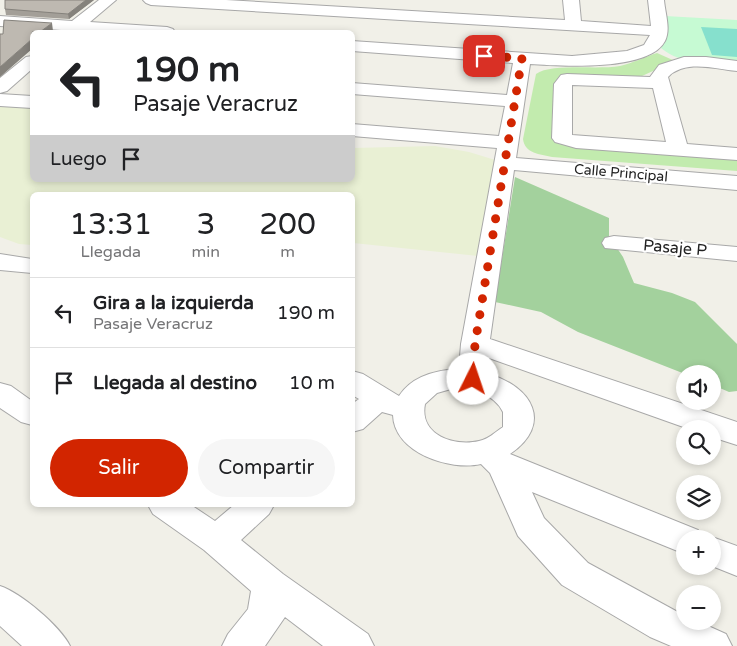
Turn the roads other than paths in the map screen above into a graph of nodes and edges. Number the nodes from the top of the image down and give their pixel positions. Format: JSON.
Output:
{"nodes":[{"id":1,"x":108,"y":0,"type":"edge"},
{"id":2,"x":151,"y":0,"type":"edge"},
{"id":3,"x":419,"y":0,"type":"edge"},
{"id":4,"x":571,"y":0,"type":"edge"},
{"id":5,"x":656,"y":0,"type":"edge"},
{"id":6,"x":195,"y":1,"type":"edge"},
{"id":7,"x":262,"y":4,"type":"edge"},
{"id":8,"x":335,"y":6,"type":"edge"},
{"id":9,"x":414,"y":16,"type":"junction"},
{"id":10,"x":0,"y":21,"type":"edge"},
{"id":11,"x":323,"y":26,"type":"dead end"},
{"id":12,"x":568,"y":26,"type":"junction"},
{"id":13,"x":71,"y":29,"type":"edge"},
{"id":14,"x":103,"y":30,"type":"edge"},
{"id":15,"x":659,"y":31,"type":"junction"},
{"id":16,"x":355,"y":46,"type":"edge"},
{"id":17,"x":522,"y":58,"type":"junction"},
{"id":18,"x":621,"y":58,"type":"junction"},
{"id":19,"x":563,"y":61,"type":"junction"},
{"id":20,"x":30,"y":63,"type":"edge"},
{"id":21,"x":737,"y":66,"type":"edge"},
{"id":22,"x":660,"y":79,"type":"junction"},
{"id":23,"x":0,"y":87,"type":"edge"},
{"id":24,"x":355,"y":88,"type":"edge"},
{"id":25,"x":0,"y":100,"type":"edge"},
{"id":26,"x":516,"y":101,"type":"junction"},
{"id":27,"x":30,"y":102,"type":"edge"},
{"id":28,"x":355,"y":130,"type":"edge"},
{"id":29,"x":678,"y":150,"type":"junction"},
{"id":30,"x":507,"y":153,"type":"junction"},
{"id":31,"x":737,"y":154,"type":"edge"},
{"id":32,"x":737,"y":183,"type":"edge"},
{"id":33,"x":614,"y":242,"type":"dead end"},
{"id":34,"x":737,"y":254,"type":"edge"},
{"id":35,"x":0,"y":262,"type":"edge"},
{"id":36,"x":30,"y":266,"type":"edge"},
{"id":37,"x":475,"y":344,"type":"junction"},
{"id":38,"x":473,"y":379,"type":"junction"},
{"id":39,"x":355,"y":383,"type":"edge"},
{"id":40,"x":0,"y":393,"type":"edge"},
{"id":41,"x":380,"y":398,"type":"junction"},
{"id":42,"x":408,"y":408,"type":"junction"},
{"id":43,"x":30,"y":414,"type":"edge"},
{"id":44,"x":355,"y":419,"type":"edge"},
{"id":45,"x":737,"y":434,"type":"edge"},
{"id":46,"x":494,"y":459,"type":"junction"},
{"id":47,"x":168,"y":507,"type":"edge"},
{"id":48,"x":255,"y":507,"type":"edge"},
{"id":49,"x":676,"y":536,"type":"edge"},
{"id":50,"x":217,"y":540,"type":"junction"},
{"id":51,"x":721,"y":555,"type":"edge"},
{"id":52,"x":737,"y":561,"type":"edge"},
{"id":53,"x":270,"y":586,"type":"junction"},
{"id":54,"x":0,"y":602,"type":"edge"},
{"id":55,"x":50,"y":646,"type":"edge"},
{"id":56,"x":242,"y":646,"type":"edge"},
{"id":57,"x":354,"y":646,"type":"edge"},
{"id":58,"x":712,"y":646,"type":"edge"}],
"edges":[{"from":1,"to":13,"type":"street"},
{"from":2,"to":6,"type":"street"},
{"from":3,"to":9,"type":"street"},
{"from":4,"to":12,"type":"street"},
{"from":5,"to":15,"type":"street"},
{"from":6,"to":7,"type":"street"},
{"from":7,"to":8,"type":"street"},
{"from":8,"to":9,"type":"street"},
{"from":8,"to":11,"type":"street"},
{"from":9,"to":12,"type":"street"},
{"from":10,"to":13,"type":"street"},
{"from":12,"to":15,"type":"street"},
{"from":12,"to":19,"type":"street"},
{"from":13,"to":14,"type":"street"},
{"from":15,"to":18,"type":"street"},
{"from":16,"to":17,"type":"street"},
{"from":17,"to":19,"type":"street"},
{"from":17,"to":26,"type":"street"},
{"from":18,"to":19,"type":"street"},
{"from":18,"to":22,"type":"street"},
{"from":20,"to":23,"type":"street"},
{"from":21,"to":22,"type":"street"},
{"from":22,"to":29,"type":"street"},
{"from":22,"to":29,"type":"street"},
{"from":24,"to":26,"type":"street"},
{"from":25,"to":27,"type":"street"},
{"from":26,"to":30,"type":"street"},
{"from":28,"to":30,"type":"street","name":"Calle Principal"},
{"from":29,"to":31,"type":"street"},
{"from":30,"to":32,"type":"street","name":"Calle Principal"},
{"from":30,"to":37,"type":"street"},
{"from":33,"to":34,"type":"street","name":"Pasaje P"},
{"from":35,"to":36,"type":"street"},
{"from":37,"to":38,"type":"street"},
{"from":37,"to":45,"type":"street"},
{"from":38,"to":42,"type":"street"},
{"from":38,"to":46,"type":"street"},
{"from":39,"to":41,"type":"street"},
{"from":40,"to":43,"type":"street"},
{"from":41,"to":42,"type":"street"},
{"from":41,"to":44,"type":"street"},
{"from":42,"to":46,"type":"street"},
{"from":46,"to":49,"type":"street"},
{"from":46,"to":58,"type":"street"},
{"from":47,"to":50,"type":"street"},
{"from":48,"to":50,"type":"street"},
{"from":50,"to":53,"type":"street"},
{"from":51,"to":52,"type":"street"},
{"from":53,"to":56,"type":"street"},
{"from":53,"to":57,"type":"street"},
{"from":54,"to":55,"type":"street"}]}
